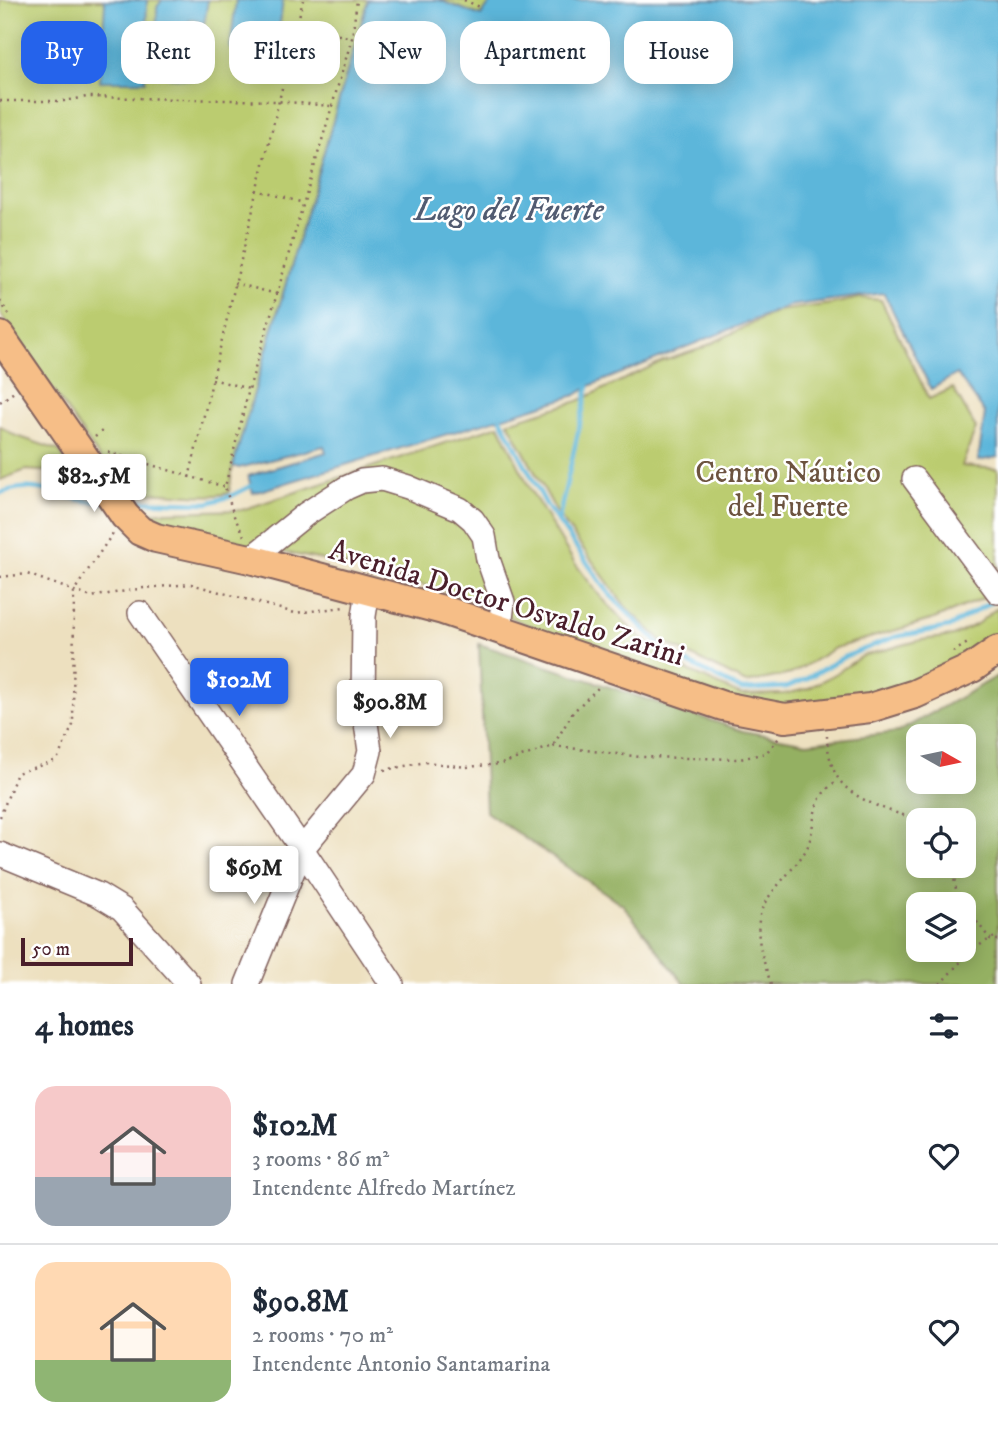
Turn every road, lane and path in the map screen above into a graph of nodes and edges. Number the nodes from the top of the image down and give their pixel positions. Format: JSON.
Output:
{"nodes":[{"id":1,"x":303,"y":0,"type":"edge"},
{"id":2,"x":357,"y":0,"type":"edge"},
{"id":3,"x":464,"y":0,"type":"edge"},
{"id":4,"x":482,"y":8,"type":"dead end"},
{"id":5,"x":298,"y":21,"type":"edge"},
{"id":6,"x":340,"y":35,"type":"edge"},
{"id":7,"x":352,"y":38,"type":"junction"},
{"id":8,"x":281,"y":84,"type":"edge"},
{"id":9,"x":0,"y":101,"type":"edge"},
{"id":10,"x":277,"y":101,"type":"junction"},
{"id":11,"x":330,"y":106,"type":"junction"},
{"id":12,"x":257,"y":190,"type":"junction"},
{"id":13,"x":304,"y":203,"type":"junction"},
{"id":14,"x":234,"y":283,"type":"junction"},
{"id":15,"x":277,"y":295,"type":"junction"},
{"id":16,"x":0,"y":336,"type":"edge"},
{"id":17,"x":212,"y":379,"type":"junction"},
{"id":18,"x":249,"y":389,"type":"junction"},
{"id":19,"x":99,"y":449,"type":"dead end"},
{"id":20,"x":189,"y":478,"type":"junction"},
{"id":21,"x":914,"y":479,"type":"dead end"},
{"id":22,"x":225,"y":488,"type":"junction"},
{"id":23,"x":125,"y":516,"type":"junction"},
{"id":24,"x":258,"y":552,"type":"junction"},
{"id":25,"x":324,"y":556,"type":"dead end"},
{"id":26,"x":0,"y":577,"type":"edge"},
{"id":27,"x":421,"y":581,"type":"dead end"},
{"id":28,"x":994,"y":587,"type":"edge"},
{"id":29,"x":74,"y":591,"type":"junction"},
{"id":30,"x":368,"y":591,"type":"junction"},
{"id":31,"x":140,"y":613,"type":"dead end"},
{"id":32,"x":500,"y":628,"type":"junction"},
{"id":33,"x":987,"y":644,"type":"edge"},
{"id":34,"x":943,"y":657,"type":"dead end"},
{"id":35,"x":615,"y":669,"type":"junction"},
{"id":36,"x":815,"y":714,"type":"junction"},
{"id":37,"x":553,"y":746,"type":"junction"},
{"id":38,"x":364,"y":774,"type":"junction"},
{"id":39,"x":838,"y":779,"type":"junction"},
{"id":40,"x":906,"y":816,"type":"edge"},
{"id":41,"x":0,"y":817,"type":"edge"},
{"id":42,"x":302,"y":849,"type":"junction"},
{"id":43,"x":0,"y":853,"type":"edge"},
{"id":44,"x":976,"y":921,"type":"edge"},
{"id":45,"x":998,"y":938,"type":"edge"},
{"id":46,"x":990,"y":939,"type":"junction"},
{"id":47,"x":189,"y":984,"type":"edge"},
{"id":48,"x":247,"y":984,"type":"edge"},
{"id":49,"x":392,"y":984,"type":"edge"},
{"id":50,"x":771,"y":984,"type":"edge"},
{"id":51,"x":940,"y":984,"type":"edge"}],
"edges":[{"from":1,"to":5,"type":"path"},
{"from":2,"to":7,"type":"path"},
{"from":3,"to":4,"type":"path"},
{"from":6,"to":7,"type":"path"},
{"from":7,"to":11,"type":"path"},
{"from":8,"to":10,"type":"path"},
{"from":9,"to":10,"type":"path"},
{"from":10,"to":11,"type":"path"},
{"from":10,"to":12,"type":"path"},
{"from":11,"to":13,"type":"path"},
{"from":12,"to":13,"type":"path"},
{"from":12,"to":14,"type":"path"},
{"from":13,"to":15,"type":"path"},
{"from":14,"to":15,"type":"path"},
{"from":14,"to":17,"type":"path"},
{"from":15,"to":18,"type":"path"},
{"from":16,"to":23,"type":"main road","name":"Avenida Doctor Osvaldo Zarini"},
{"from":17,"to":18,"type":"path"},
{"from":17,"to":20,"type":"path"},
{"from":18,"to":22,"type":"path"},
{"from":19,"to":20,"type":"path"},
{"from":20,"to":22,"type":"path"},
{"from":21,"to":28,"type":"street"},
{"from":22,"to":24,"type":"path"},
{"from":23,"to":24,"type":"main road","name":"Avenida Doctor Osvaldo Zarini"},
{"from":23,"to":29,"type":"path"},
{"from":24,"to":30,"type":"main road","name":"Avenida Doctor Osvaldo Zarini"},
{"from":24,"to":32,"type":"street"},
{"from":25,"to":27,"type":"path"},
{"from":26,"to":29,"type":"path"},
{"from":29,"to":30,"type":"path"},
{"from":29,"to":41,"type":"path"},
{"from":30,"to":32,"type":"main road","name":"Avenida Doctor Osvaldo Zarini"},
{"from":30,"to":38,"type":"street"},
{"from":31,"to":42,"type":"street"},
{"from":32,"to":35,"type":"main road","name":"Avenida Doctor Osvaldo Zarini"},
{"from":33,"to":34,"type":"path"},
{"from":33,"to":36,"type":"main road","name":"Avenida Doctor Osvaldo Zarini"},
{"from":35,"to":36,"type":"main road","name":"Avenida Doctor Osvaldo Zarini"},
{"from":35,"to":37,"type":"path"},
{"from":36,"to":37,"type":"path"},
{"from":36,"to":39,"type":"path"},
{"from":37,"to":38,"type":"path"},
{"from":38,"to":42,"type":"street"},
{"from":39,"to":40,"type":"path"},
{"from":39,"to":50,"type":"path"},
{"from":42,"to":48,"type":"street"},
{"from":42,"to":49,"type":"street"},
{"from":43,"to":47,"type":"street"},
{"from":44,"to":46,"type":"path"},
{"from":45,"to":46,"type":"path"},
{"from":46,"to":51,"type":"path"}]}
